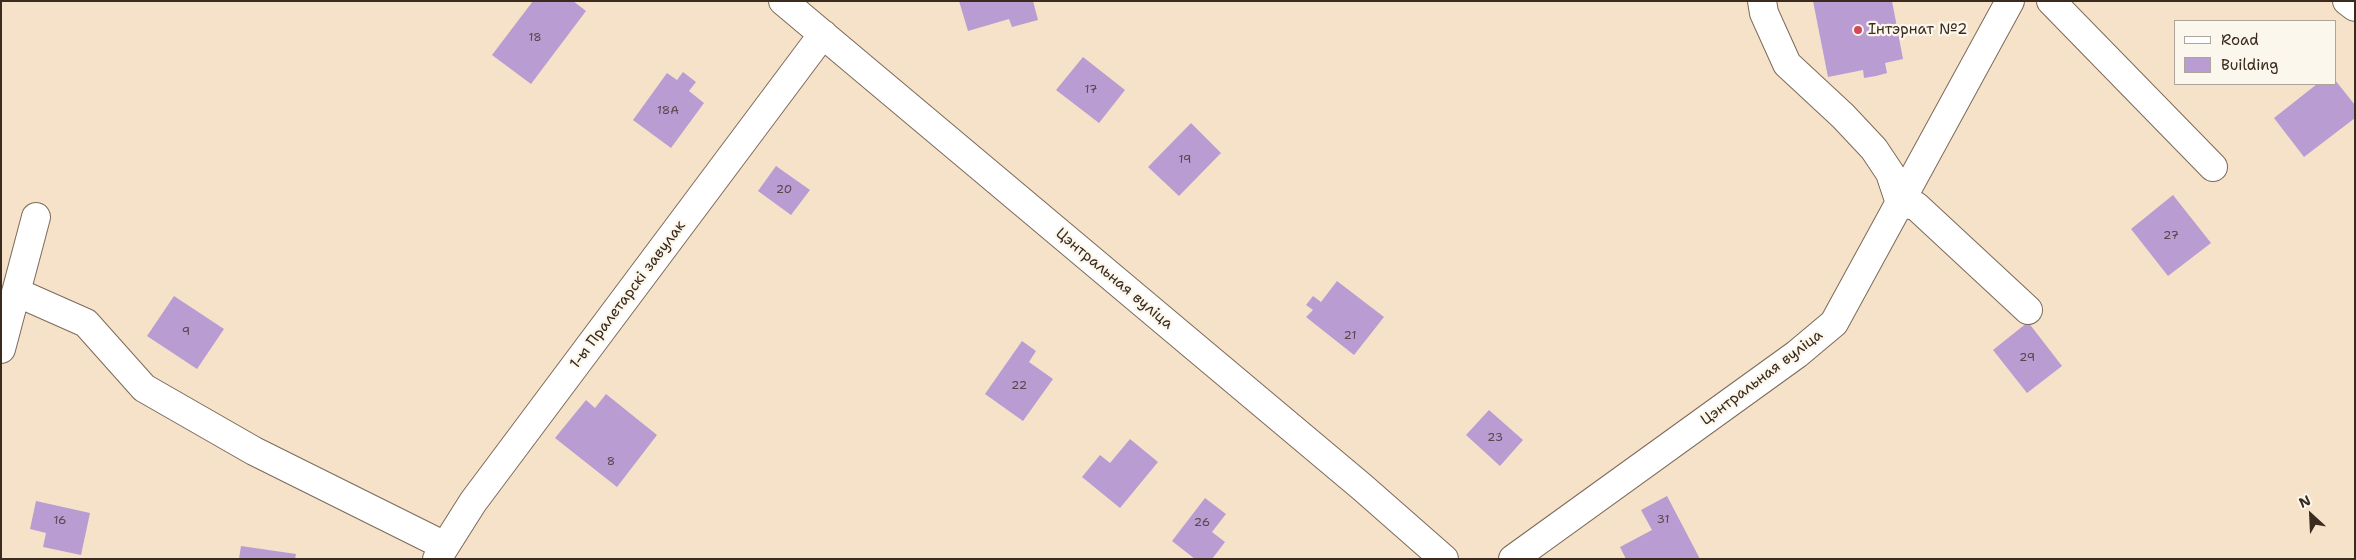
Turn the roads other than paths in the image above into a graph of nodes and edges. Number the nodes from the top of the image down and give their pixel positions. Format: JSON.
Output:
{"nodes":[{"id":1,"x":783,"y":1,"type":"edge"},
{"id":2,"x":1762,"y":1,"type":"edge"},
{"id":3,"x":2010,"y":1,"type":"edge"},
{"id":4,"x":2051,"y":1,"type":"edge"},
{"id":5,"x":2347,"y":1,"type":"edge"},
{"id":6,"x":2355,"y":7,"type":"edge"},
{"id":7,"x":823,"y":34,"type":"junction"},
{"id":8,"x":2213,"y":167,"type":"dead end"},
{"id":9,"x":1900,"y":203,"type":"junction"},
{"id":10,"x":36,"y":217,"type":"dead end"},
{"id":11,"x":16,"y":292,"type":"junction"},
{"id":12,"x":2028,"y":310,"type":"dead end"},
{"id":13,"x":1,"y":349,"type":"edge"},
{"id":14,"x":441,"y":553,"type":"edge"},
{"id":15,"x":1444,"y":559,"type":"edge"},
{"id":16,"x":1513,"y":559,"type":"edge"}],
"edges":[{"from":1,"to":7,"type":"street","name":"Цэнтральная вуліца"},
{"from":2,"to":9,"type":"street"},
{"from":3,"to":9,"type":"street","name":"Цэнтральная вуліца"},
{"from":4,"to":8,"type":"street"},
{"from":5,"to":6,"type":"street"},
{"from":7,"to":14,"type":"street","name":"1-ы Пралетарскі завулак"},
{"from":7,"to":15,"type":"street","name":"Цэнтральная вуліца"},
{"from":9,"to":12,"type":"street"},
{"from":9,"to":16,"type":"street","name":"Цэнтральная вуліца"},
{"from":10,"to":11,"type":"street"},
{"from":11,"to":13,"type":"street"},
{"from":11,"to":14,"type":"street"}]}
